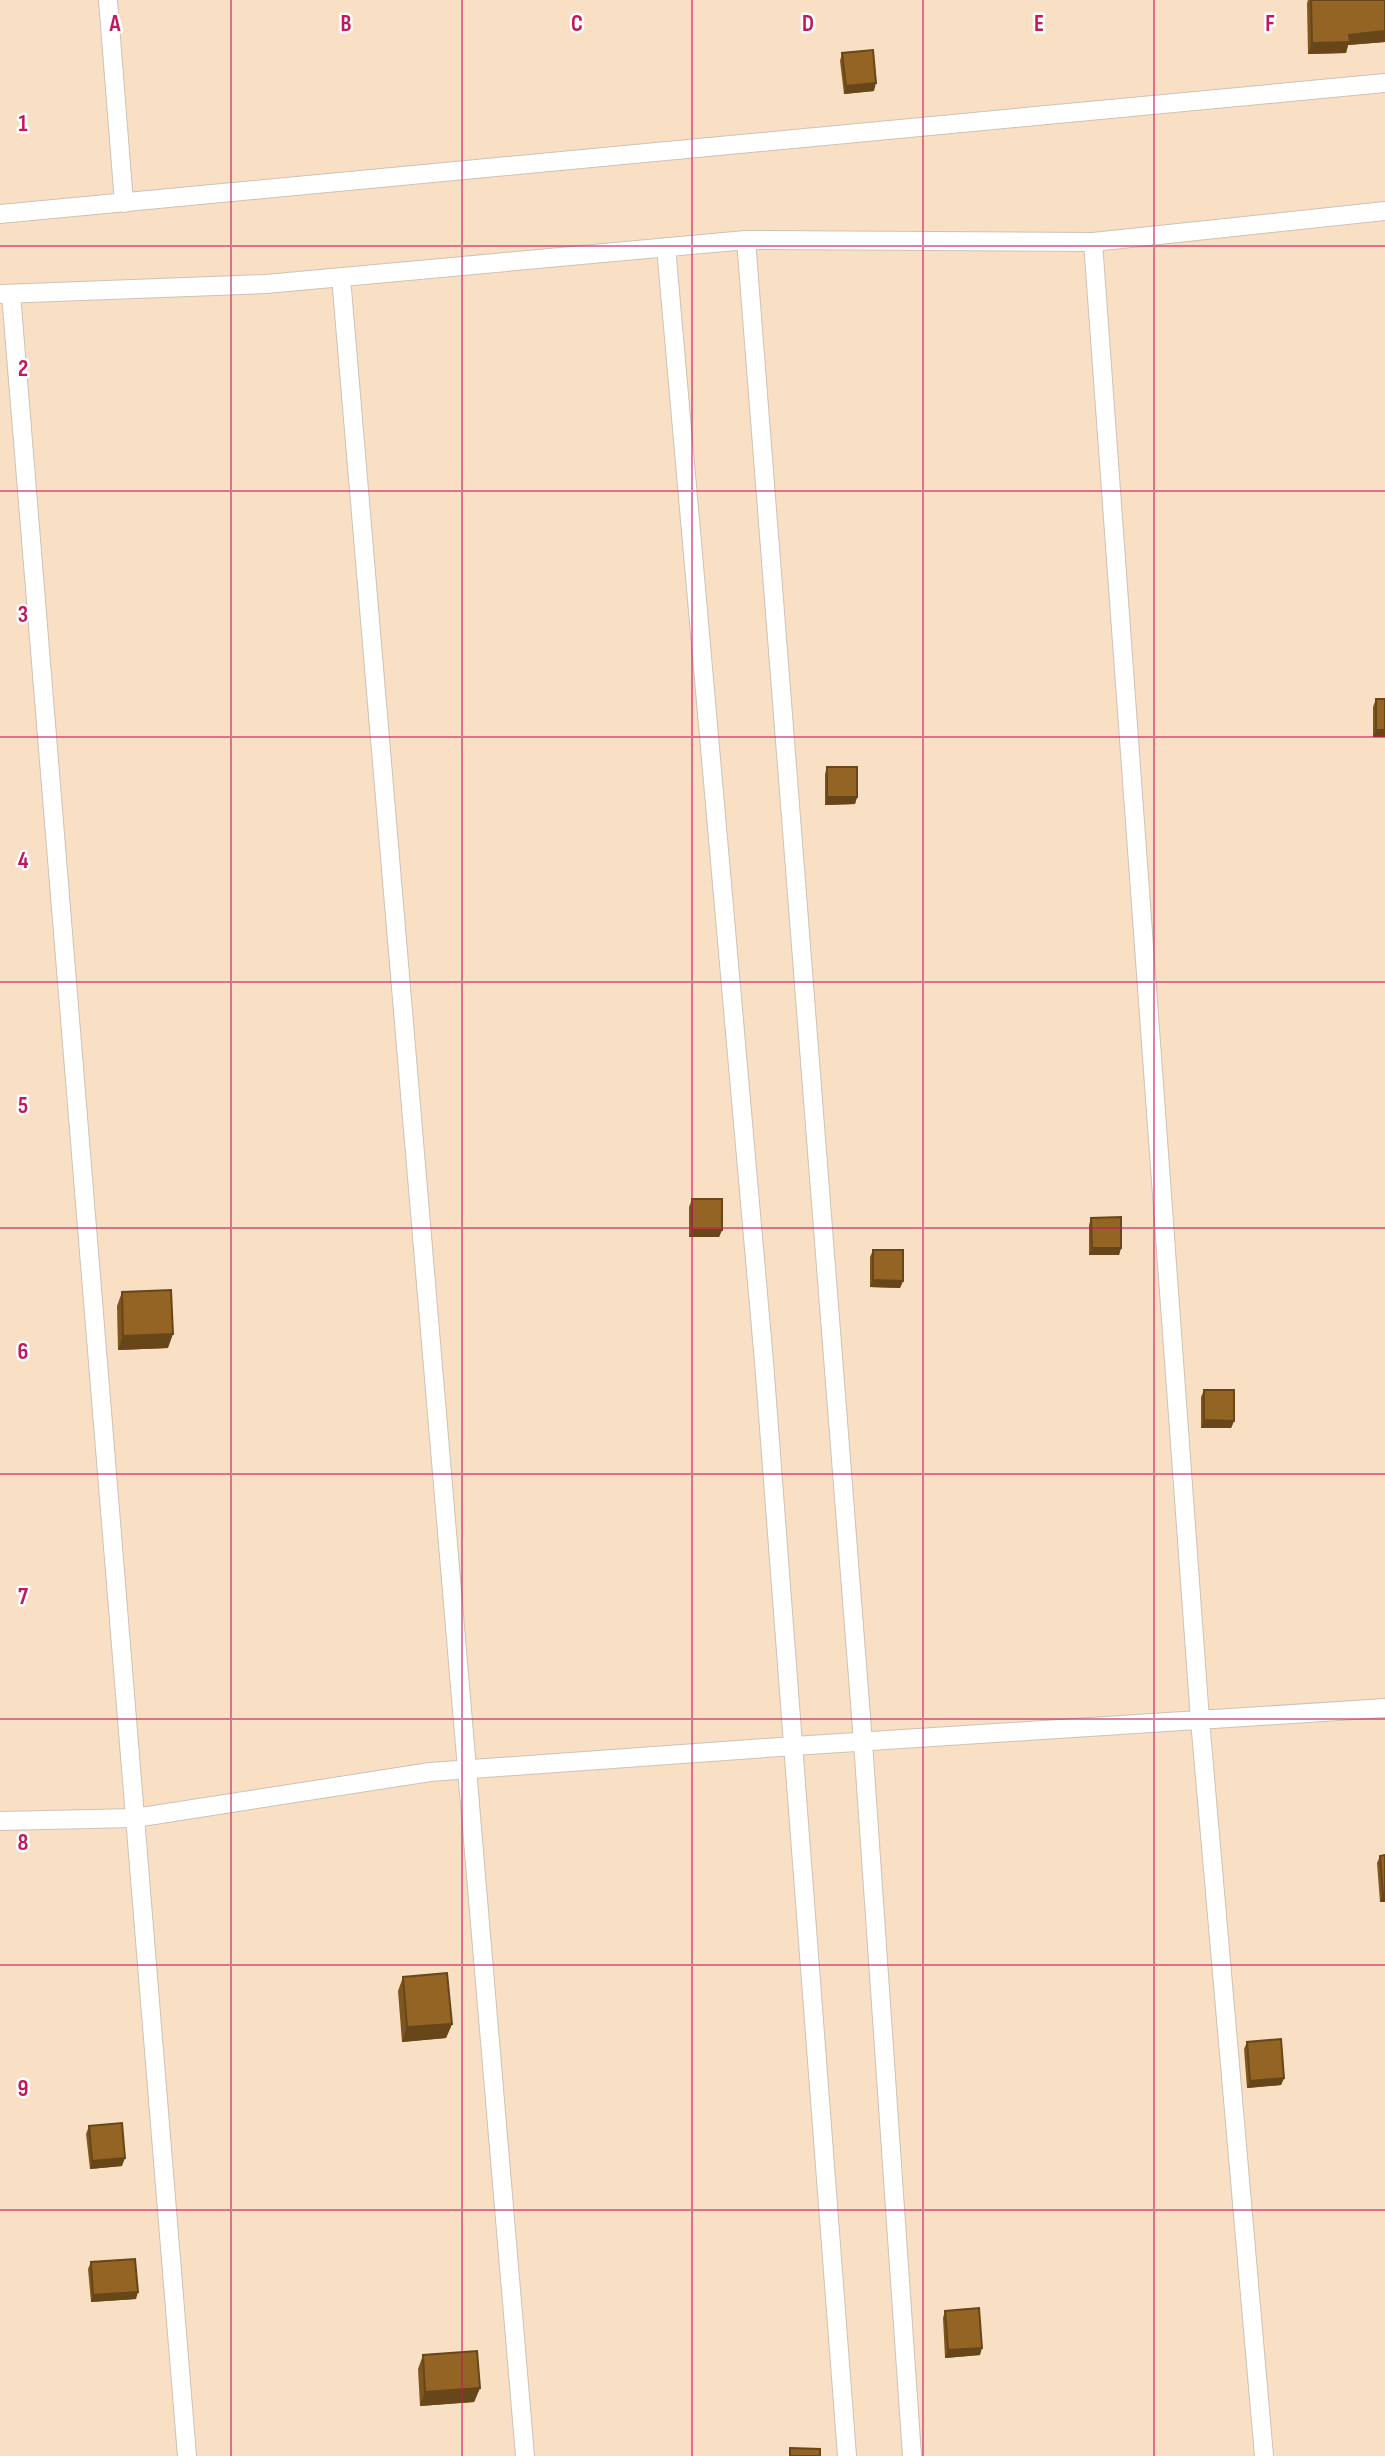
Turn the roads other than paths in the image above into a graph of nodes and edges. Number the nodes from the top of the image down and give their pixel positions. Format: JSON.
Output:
{"nodes":[{"id":1,"x":108,"y":0,"type":"edge"},
{"id":2,"x":1385,"y":83,"type":"edge"},
{"id":3,"x":124,"y":203,"type":"junction"},
{"id":4,"x":1385,"y":211,"type":"edge"},
{"id":5,"x":0,"y":214,"type":"edge"},
{"id":6,"x":746,"y":240,"type":"junction"},
{"id":7,"x":1093,"y":242,"type":"junction"},
{"id":8,"x":666,"y":247,"type":"junction"},
{"id":9,"x":341,"y":277,"type":"junction"},
{"id":10,"x":6,"y":294,"type":"edge"},
{"id":11,"x":1385,"y":1708,"type":"edge"},
{"id":12,"x":1200,"y":1720,"type":"junction"},
{"id":13,"x":863,"y":1742,"type":"junction"},
{"id":14,"x":794,"y":1746,"type":"junction"},
{"id":15,"x":466,"y":1770,"type":"junction"},
{"id":16,"x":135,"y":1818,"type":"junction"},
{"id":17,"x":0,"y":1822,"type":"edge"},
{"id":18,"x":187,"y":2456,"type":"edge"},
{"id":19,"x":525,"y":2456,"type":"edge"},
{"id":20,"x":847,"y":2456,"type":"edge"},
{"id":21,"x":912,"y":2456,"type":"edge"},
{"id":22,"x":1264,"y":2456,"type":"edge"}],
"edges":[{"from":1,"to":3,"type":"lane"},
{"from":2,"to":3,"type":"lane"},
{"from":3,"to":5,"type":"lane"},
{"from":4,"to":7,"type":"lane"},
{"from":6,"to":7,"type":"lane"},
{"from":6,"to":8,"type":"lane"},
{"from":6,"to":13,"type":"lane"},
{"from":7,"to":12,"type":"lane"},
{"from":8,"to":9,"type":"lane"},
{"from":8,"to":14,"type":"lane"},
{"from":9,"to":10,"type":"lane"},
{"from":9,"to":15,"type":"lane"},
{"from":10,"to":16,"type":"lane"},
{"from":11,"to":12,"type":"lane"},
{"from":12,"to":13,"type":"lane"},
{"from":12,"to":22,"type":"lane"},
{"from":13,"to":14,"type":"lane"},
{"from":13,"to":21,"type":"lane"},
{"from":14,"to":15,"type":"lane"},
{"from":14,"to":20,"type":"lane"},
{"from":15,"to":16,"type":"lane"},
{"from":15,"to":19,"type":"lane"},
{"from":16,"to":17,"type":"lane"},
{"from":16,"to":18,"type":"lane"}]}
